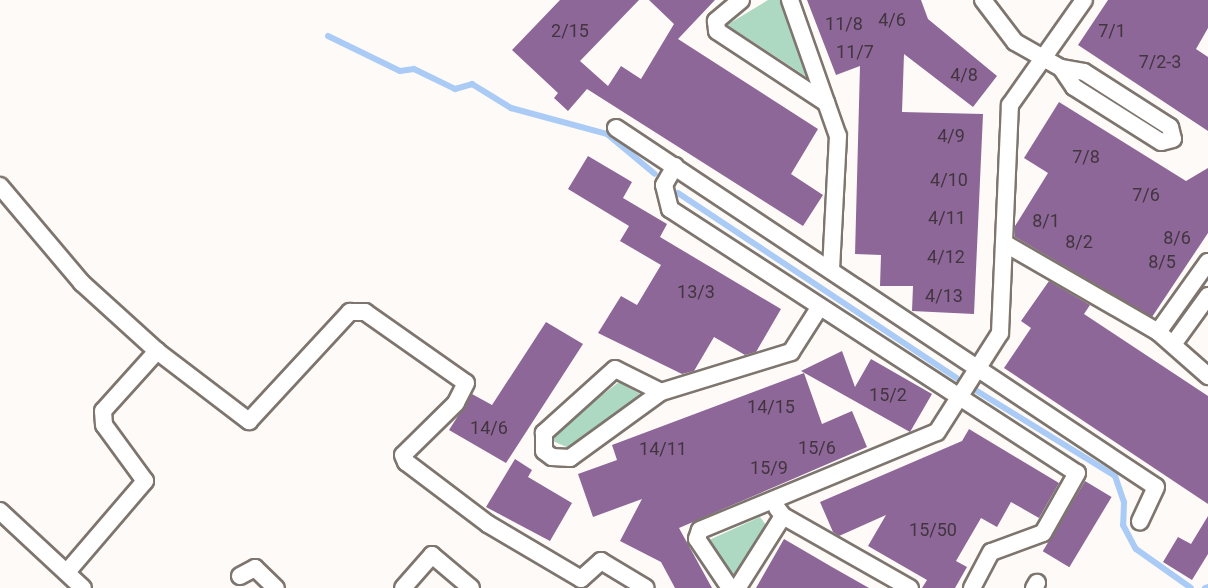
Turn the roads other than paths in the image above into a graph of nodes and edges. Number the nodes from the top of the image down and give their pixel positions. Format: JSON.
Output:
{"nodes":[{"id":1,"x":741,"y":0,"type":"edge"},
{"id":2,"x":790,"y":0,"type":"edge"},
{"id":3,"x":983,"y":0,"type":"edge"},
{"id":4,"x":1084,"y":0,"type":"edge"},
{"id":5,"x":1043,"y":58,"type":"junction"},
{"id":6,"x":1061,"y":68,"type":"junction"},
{"id":7,"x":826,"y":104,"type":"junction"},
{"id":8,"x":616,"y":128,"type":"dead end"},
{"id":9,"x":675,"y":166,"type":"junction"},
{"id":10,"x":0,"y":186,"type":"edge"},
{"id":11,"x":1004,"y":243,"type":"junction"},
{"id":12,"x":1208,"y":262,"type":"edge"},
{"id":13,"x":831,"y":270,"type":"junction"},
{"id":14,"x":1208,"y":296,"type":"edge"},
{"id":15,"x":819,"y":308,"type":"junction"},
{"id":16,"x":1158,"y":332,"type":"junction"},
{"id":17,"x":1174,"y":343,"type":"junction"},
{"id":18,"x":157,"y":351,"type":"junction"},
{"id":19,"x":978,"y":367,"type":"junction"},
{"id":20,"x":1208,"y":376,"type":"edge"},
{"id":21,"x":661,"y":392,"type":"junction"},
{"id":22,"x":957,"y":400,"type":"junction"},
{"id":23,"x":773,"y":502,"type":"junction"},
{"id":24,"x":0,"y":511,"type":"edge"},
{"id":25,"x":783,"y":516,"type":"junction"},
{"id":26,"x":1140,"y":522,"type":"dead end"},
{"id":27,"x":67,"y":572,"type":"junction"},
{"id":28,"x":240,"y":576,"type":"dead end"},
{"id":29,"x":83,"y":588,"type":"edge"},
{"id":30,"x":276,"y":588,"type":"edge"},
{"id":31,"x":404,"y":588,"type":"edge"},
{"id":32,"x":471,"y":588,"type":"edge"},
{"id":33,"x":646,"y":588,"type":"edge"},
{"id":34,"x":730,"y":588,"type":"edge"},
{"id":35,"x":910,"y":588,"type":"edge"},
{"id":36,"x":972,"y":588,"type":"edge"}],
"edges":[{"from":1,"to":7,"type":"street"},
{"from":2,"to":7,"type":"street"},
{"from":3,"to":5,"type":"street"},
{"from":4,"to":5,"type":"street"},
{"from":5,"to":6,"type":"street"},
{"from":5,"to":11,"type":"street"},
{"from":6,"to":6,"type":"street"},
{"from":7,"to":13,"type":"street"},
{"from":8,"to":9,"type":"street"},
{"from":9,"to":13,"type":"street"},
{"from":9,"to":15,"type":"street"},
{"from":10,"to":18,"type":"street"},
{"from":11,"to":16,"type":"street"},
{"from":11,"to":19,"type":"street"},
{"from":12,"to":16,"type":"street"},
{"from":13,"to":19,"type":"street"},
{"from":14,"to":17,"type":"street"},
{"from":15,"to":21,"type":"street"},
{"from":15,"to":22,"type":"street"},
{"from":16,"to":17,"type":"street"},
{"from":17,"to":20,"type":"street"},
{"from":18,"to":27,"type":"street"},
{"from":18,"to":33,"type":"street"},
{"from":19,"to":22,"type":"street"},
{"from":19,"to":26,"type":"street"},
{"from":21,"to":21,"type":"street"},
{"from":22,"to":23,"type":"street"},
{"from":22,"to":36,"type":"street"},
{"from":23,"to":25,"type":"street"},
{"from":23,"to":34,"type":"street"},
{"from":24,"to":27,"type":"street"},
{"from":25,"to":34,"type":"street"},
{"from":25,"to":35,"type":"street"},
{"from":27,"to":29,"type":"street"},
{"from":28,"to":30,"type":"street"},
{"from":31,"to":32,"type":"street"}]}
